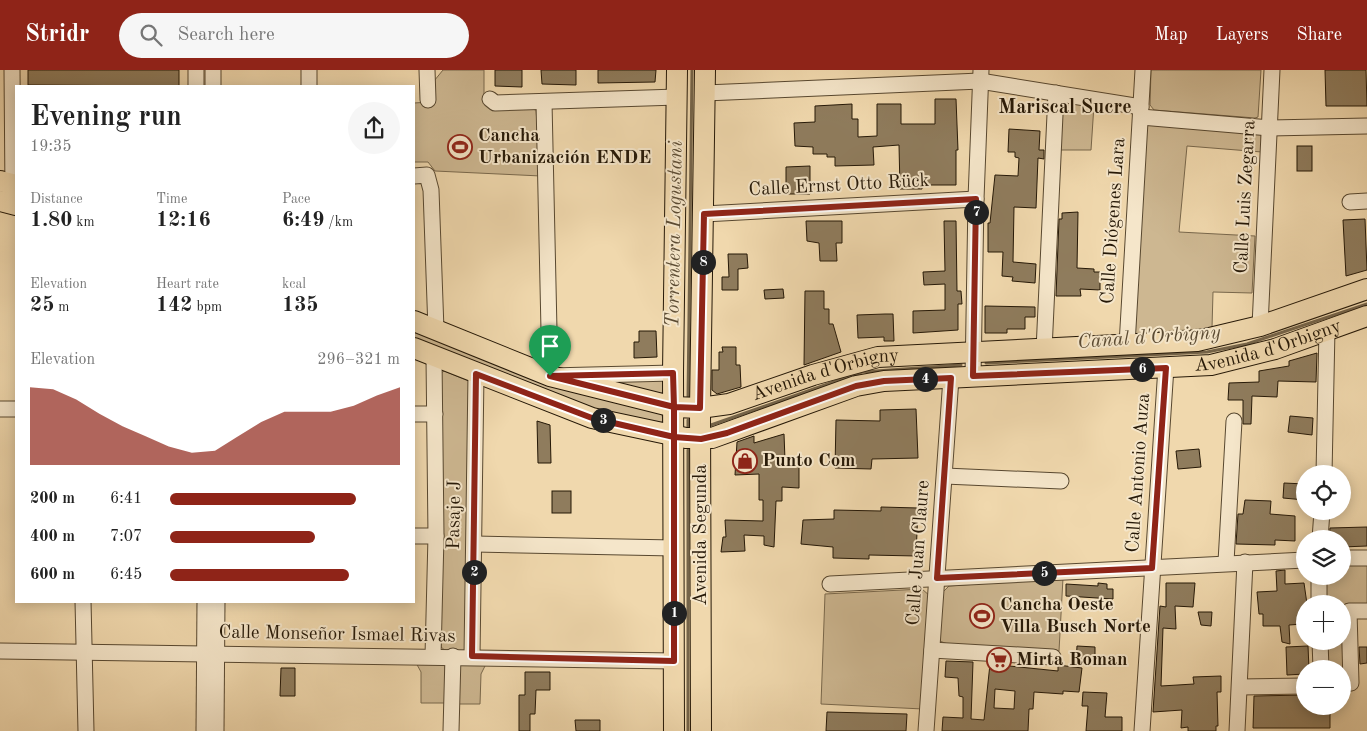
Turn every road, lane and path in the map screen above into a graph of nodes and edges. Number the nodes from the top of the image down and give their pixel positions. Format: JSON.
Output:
{"nodes":[{"id":1,"x":12,"y":70,"type":"edge"},
{"id":2,"x":196,"y":70,"type":"edge"},
{"id":3,"x":213,"y":70,"type":"edge"},
{"id":4,"x":309,"y":70,"type":"edge"},
{"id":5,"x":427,"y":70,"type":"edge"},
{"id":6,"x":677,"y":70,"type":"edge"},
{"id":7,"x":705,"y":70,"type":"edge"},
{"id":8,"x":1143,"y":70,"type":"edge"},
{"id":9,"x":1272,"y":70,"type":"edge"},
{"id":10,"x":980,"y":76,"type":"edge"},
{"id":11,"x":196,"y":85,"type":"edge"},
{"id":12,"x":213,"y":85,"type":"edge"},
{"id":13,"x":309,"y":85,"type":"edge"},
{"id":14,"x":705,"y":93,"type":"junction"},
{"id":15,"x":1056,"y":93,"type":"junction"},
{"id":16,"x":677,"y":98,"type":"junction"},
{"id":17,"x":428,"y":100,"type":"dead end"},
{"id":18,"x":490,"y":100,"type":"dead end"},
{"id":19,"x":544,"y":102,"type":"junction"},
{"id":20,"x":1141,"y":112,"type":"junction"},
{"id":21,"x":1367,"y":126,"type":"edge"},
{"id":22,"x":1270,"y":128,"type":"junction"},
{"id":23,"x":415,"y":176,"type":"edge"},
{"id":24,"x":10,"y":194,"type":"edge"},
{"id":25,"x":976,"y":199,"type":"junction"},
{"id":26,"x":1367,"y":201,"type":"edge"},
{"id":27,"x":1350,"y":202,"type":"dead end"},
{"id":28,"x":704,"y":214,"type":"junction"},
{"id":29,"x":1367,"y":289,"type":"edge"},
{"id":30,"x":1367,"y":316,"type":"edge"},
{"id":31,"x":415,"y":320,"type":"edge"},
{"id":32,"x":1260,"y":326,"type":"junction"},
{"id":33,"x":1327,"y":329,"type":"junction"},
{"id":34,"x":436,"y":330,"type":"junction"},
{"id":35,"x":1127,"y":345,"type":"junction"},
{"id":36,"x":415,"y":348,"type":"edge"},
{"id":37,"x":1044,"y":350,"type":"junction"},
{"id":38,"x":974,"y":353,"type":"junction"},
{"id":39,"x":434,"y":358,"type":"junction"},
{"id":40,"x":1166,"y":368,"type":"junction"},
{"id":41,"x":673,"y":373,"type":"junction"},
{"id":42,"x":476,"y":374,"type":"junction"},
{"id":43,"x":550,"y":376,"type":"junction"},
{"id":44,"x":973,"y":376,"type":"junction"},
{"id":45,"x":951,"y":378,"type":"junction"},
{"id":46,"x":674,"y":407,"type":"junction"},
{"id":47,"x":700,"y":408,"type":"junction"},
{"id":48,"x":0,"y":409,"type":"edge"},
{"id":49,"x":15,"y":409,"type":"edge"},
{"id":50,"x":415,"y":414,"type":"edge"},
{"id":51,"x":435,"y":414,"type":"junction"},
{"id":52,"x":1234,"y":421,"type":"dead end"},
{"id":53,"x":674,"y":437,"type":"junction"},
{"id":54,"x":701,"y":439,"type":"junction"},
{"id":55,"x":1324,"y":465,"type":"edge"},
{"id":56,"x":945,"y":476,"type":"junction"},
{"id":57,"x":1061,"y":481,"type":"dead end"},
{"id":58,"x":415,"y":536,"type":"edge"},
{"id":59,"x":436,"y":536,"type":"junction"},
{"id":60,"x":475,"y":544,"type":"junction"},
{"id":61,"x":674,"y":548,"type":"junction"},
{"id":62,"x":1351,"y":558,"type":"edge"},
{"id":63,"x":1367,"y":558,"type":"edge"},
{"id":64,"x":1296,"y":560,"type":"edge"},
{"id":65,"x":1226,"y":562,"type":"junction"},
{"id":66,"x":1245,"y":562,"type":"junction"},
{"id":67,"x":1152,"y":568,"type":"junction"},
{"id":68,"x":937,"y":578,"type":"junction"},
{"id":69,"x":830,"y":584,"type":"dead end"},
{"id":70,"x":83,"y":603,"type":"edge"},
{"id":71,"x":205,"y":603,"type":"edge"},
{"id":72,"x":217,"y":603,"type":"edge"},
{"id":73,"x":1367,"y":611,"type":"edge"},
{"id":74,"x":932,"y":650,"type":"junction"},
{"id":75,"x":0,"y":651,"type":"edge"},
{"id":76,"x":84,"y":653,"type":"junction"},
{"id":77,"x":210,"y":653,"type":"junction"},
{"id":78,"x":433,"y":656,"type":"junction"},
{"id":79,"x":453,"y":656,"type":"junction"},
{"id":80,"x":472,"y":656,"type":"junction"},
{"id":81,"x":1053,"y":657,"type":"dead end"},
{"id":82,"x":1350,"y":660,"type":"edge"},
{"id":83,"x":674,"y":661,"type":"junction"},
{"id":84,"x":1296,"y":686,"type":"edge"},
{"id":85,"x":1240,"y":687,"type":"junction"},
{"id":86,"x":86,"y":731,"type":"edge"},
{"id":87,"x":204,"y":731,"type":"edge"},
{"id":88,"x":216,"y":731,"type":"edge"},
{"id":89,"x":451,"y":731,"type":"edge"},
{"id":90,"x":674,"y":731,"type":"edge"},
{"id":91,"x":701,"y":731,"type":"edge"},
{"id":92,"x":926,"y":731,"type":"edge"},
{"id":93,"x":1142,"y":731,"type":"edge"},
{"id":94,"x":1237,"y":731,"type":"edge"}],
"edges":[{"from":1,"to":24,"type":"street"},
{"from":2,"to":11,"type":"street"},
{"from":3,"to":12,"type":"street"},
{"from":4,"to":13,"type":"street"},
{"from":5,"to":17,"type":"street"},
{"from":6,"to":16,"type":"main road","name":"Avenida Segunda"},
{"from":7,"to":14,"type":"main road","name":"Avenida Segunda"},
{"from":8,"to":20,"type":"street","name":"Calle Diógenes Lara"},
{"from":9,"to":22,"type":"street","name":"Calle Luis Zegarra"},
{"from":10,"to":14,"type":"street"},
{"from":10,"to":15,"type":"street"},
{"from":10,"to":25,"type":"street"},
{"from":14,"to":28,"type":"main road","name":"Avenida Segunda"},
{"from":15,"to":20,"type":"street"},
{"from":15,"to":37,"type":"street"},
{"from":16,"to":19,"type":"street"},
{"from":16,"to":41,"type":"main road","name":"Avenida Segunda"},
{"from":18,"to":19,"type":"street"},
{"from":19,"to":43,"type":"street"},
{"from":20,"to":22,"type":"street"},
{"from":20,"to":35,"type":"street","name":"Calle Diógenes Lara"},
{"from":21,"to":22,"type":"street"},
{"from":22,"to":32,"type":"street","name":"Calle Luis Zegarra"},
{"from":23,"to":34,"type":"street"},
{"from":25,"to":28,"type":"street","name":"Calle Ernst Otto Rück"},
{"from":25,"to":38,"type":"street"},
{"from":26,"to":27,"type":"street"},
{"from":28,"to":47,"type":"main road","name":"Avenida Segunda"},
{"from":29,"to":32,"type":"main road","name":"Avenida d'Orbigny"},
{"from":30,"to":33,"type":"main road","name":"Avenida d'Orbigny"},
{"from":31,"to":34,"type":"main road","name":"Avenida d'Orbigny"},
{"from":32,"to":35,"type":"main road","name":"Avenida d'Orbigny"},
{"from":33,"to":40,"type":"main road","name":"Avenida d'Orbigny"},
{"from":33,"to":55,"type":"street"},
{"from":34,"to":43,"type":"main road","name":"Avenida d'Orbigny"},
{"from":35,"to":37,"type":"main road","name":"Avenida d'Orbigny"},
{"from":36,"to":39,"type":"main road","name":"Avenida d'Orbigny"},
{"from":37,"to":38,"type":"main road","name":"Avenida d'Orbigny"},
{"from":38,"to":44,"type":"street"},
{"from":38,"to":47,"type":"main road","name":"Avenida d'Orbigny"},
{"from":39,"to":42,"type":"main road","name":"Avenida d'Orbigny"},
{"from":39,"to":51,"type":"street"},
{"from":40,"to":44,"type":"main road","name":"Avenida d'Orbigny"},
{"from":40,"to":67,"type":"street","name":"Calle Antonio Auza"},
{"from":41,"to":43,"type":"street"},
{"from":41,"to":46,"type":"main road","name":"Avenida Segunda"},
{"from":42,"to":53,"type":"main road","name":"Avenida d'Orbigny"},
{"from":42,"to":60,"type":"street","name":"Pasaje J"},
{"from":43,"to":46,"type":"main road","name":"Avenida d'Orbigny"},
{"from":44,"to":45,"type":"main road","name":"Avenida d'Orbigny"},
{"from":45,"to":54,"type":"main road","name":"Avenida d'Orbigny"},
{"from":45,"to":56,"type":"street","name":"Calle Juan Claure"},
{"from":46,"to":47,"type":"main road","name":"Avenida d'Orbigny"},
{"from":46,"to":53,"type":"main road","name":"Avenida Segunda"},
{"from":47,"to":54,"type":"main road","name":"Avenida Segunda"},
{"from":48,"to":49,"type":"street"},
{"from":50,"to":51,"type":"street"},
{"from":51,"to":59,"type":"street"},
{"from":52,"to":65,"type":"street"},
{"from":53,"to":54,"type":"main road","name":"Avenida d'Orbigny"},
{"from":53,"to":61,"type":"main road","name":"Avenida Segunda"},
{"from":54,"to":91,"type":"main road","name":"Avenida Segunda"},
{"from":56,"to":57,"type":"street"},
{"from":56,"to":68,"type":"street","name":"Calle Juan Claure"},
{"from":58,"to":59,"type":"street"},
{"from":59,"to":78,"type":"street"},
{"from":60,"to":61,"type":"street"},
{"from":60,"to":80,"type":"street","name":"Pasaje J"},
{"from":61,"to":83,"type":"main road","name":"Avenida Segunda"},
{"from":62,"to":63,"type":"street"},
{"from":64,"to":66,"type":"street"},
{"from":65,"to":66,"type":"street"},
{"from":65,"to":67,"type":"street"},
{"from":66,"to":85,"type":"street"},
{"from":67,"to":68,"type":"street"},
{"from":67,"to":93,"type":"street","name":"Calle Antonio Auza"},
{"from":68,"to":69,"type":"street"},
{"from":68,"to":74,"type":"street","name":"Calle Juan Claure"},
{"from":70,"to":76,"type":"street"},
{"from":71,"to":77,"type":"street"},
{"from":72,"to":77,"type":"street"},
{"from":73,"to":82,"type":"street"},
{"from":74,"to":81,"type":"street"},
{"from":74,"to":92,"type":"street","name":"Calle Juan Claure"},
{"from":75,"to":76,"type":"street","name":"Calle Monseñor Ismael Rivas"},
{"from":76,"to":77,"type":"street","name":"Calle Monseñor Ismael Rivas"},
{"from":76,"to":86,"type":"street"},
{"from":77,"to":78,"type":"street","name":"Calle Monseñor Ismael Rivas"},
{"from":77,"to":87,"type":"street"},
{"from":77,"to":88,"type":"street"},
{"from":78,"to":79,"type":"street","name":"Calle Monseñor Ismael Rivas"},
{"from":79,"to":80,"type":"street","name":"Calle Monseñor Ismael Rivas"},
{"from":79,"to":89,"type":"street"},
{"from":80,"to":83,"type":"street","name":"Calle Monseñor Ismael Rivas"},
{"from":83,"to":90,"type":"main road","name":"Avenida Segunda"},
{"from":84,"to":85,"type":"street"},
{"from":85,"to":94,"type":"street"}]}
